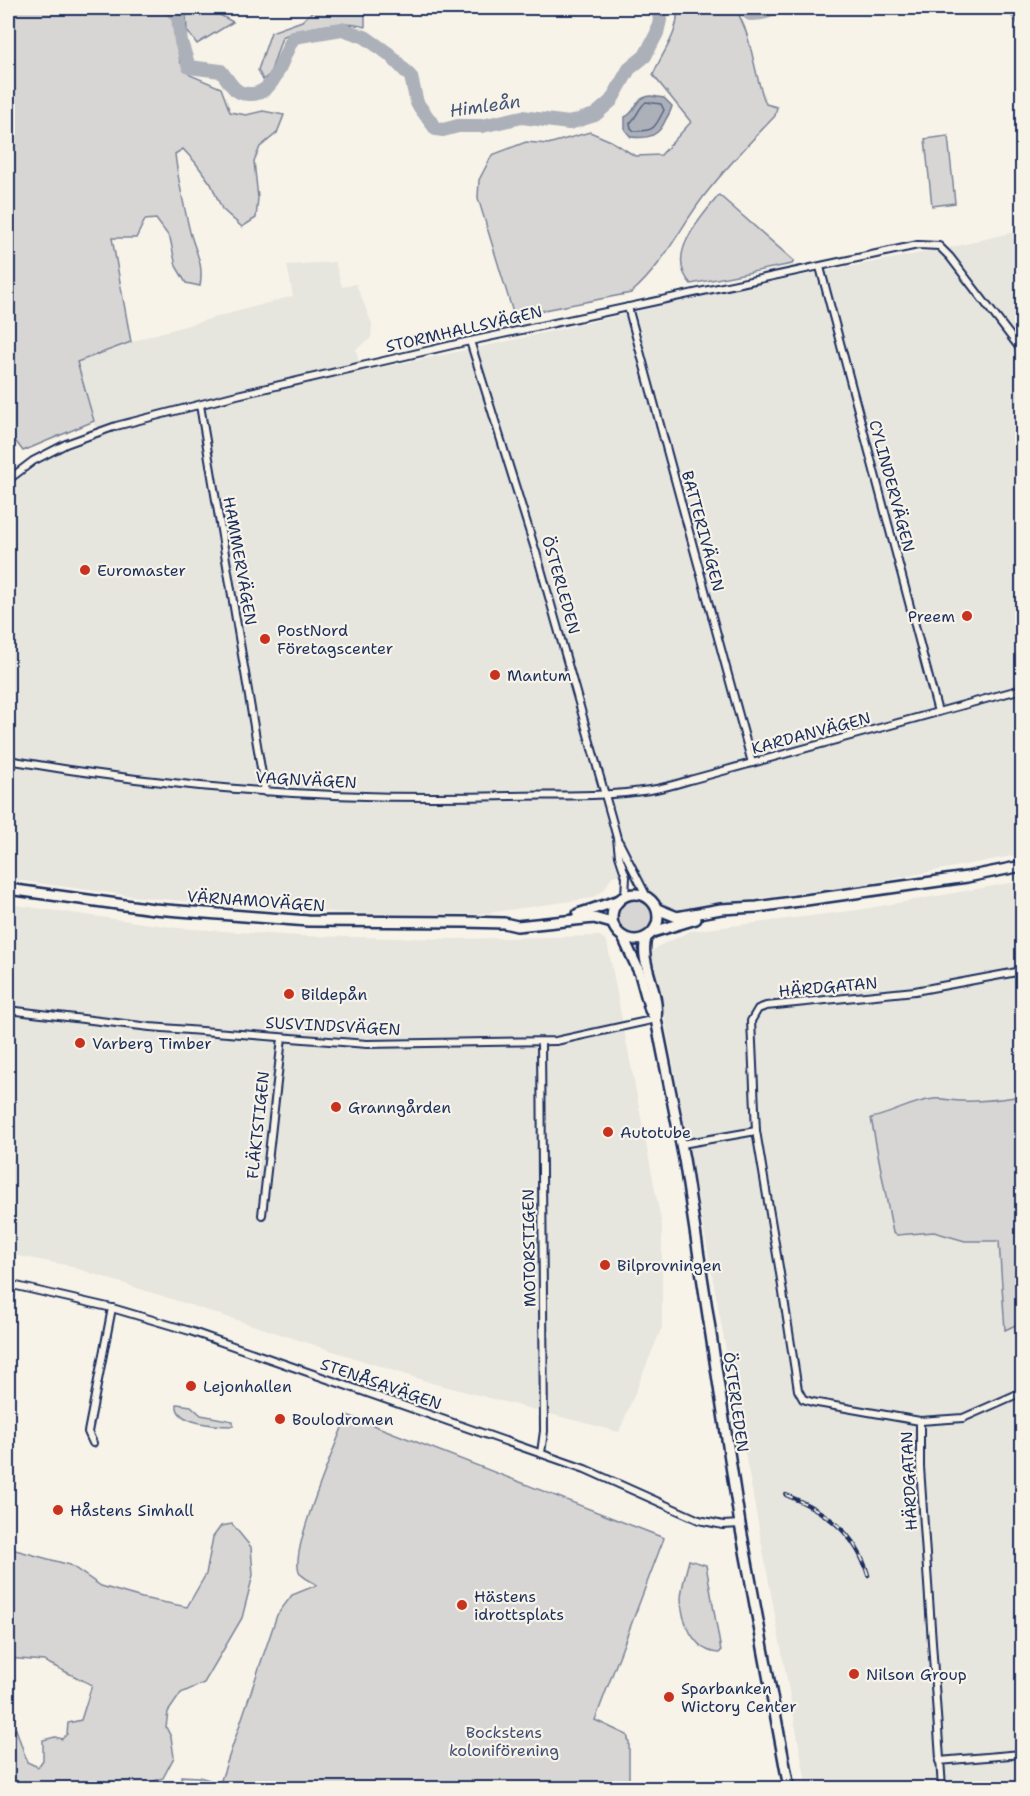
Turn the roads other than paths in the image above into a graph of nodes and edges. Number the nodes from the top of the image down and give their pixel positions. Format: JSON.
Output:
{"nodes":[{"id":1,"x":820,"y":267,"type":"junction"},
{"id":2,"x":627,"y":307,"type":"junction"},
{"id":3,"x":470,"y":341,"type":"junction"},
{"id":4,"x":1023,"y":351,"type":"edge"},
{"id":5,"x":200,"y":405,"type":"junction"},
{"id":6,"x":8,"y":480,"type":"edge"},
{"id":7,"x":1023,"y":689,"type":"edge"},
{"id":8,"x":938,"y":712,"type":"junction"},
{"id":9,"x":8,"y":760,"type":"edge"},
{"id":10,"x":752,"y":763,"type":"junction"},
{"id":11,"x":265,"y":792,"type":"junction"},
{"id":12,"x":605,"y":793,"type":"junction"},
{"id":13,"x":617,"y":838,"type":"junction"},
{"id":14,"x":1023,"y":860,"type":"edge"},
{"id":15,"x":1023,"y":866,"type":"edge"},
{"id":16,"x":904,"y":887,"type":"junction"},
{"id":17,"x":8,"y":889,"type":"edge"},
{"id":18,"x":647,"y":897,"type":"junction"},
{"id":19,"x":621,"y":899,"type":"junction"},
{"id":20,"x":757,"y":907,"type":"junction"},
{"id":21,"x":657,"y":909,"type":"junction"},
{"id":22,"x":504,"y":923,"type":"junction"},
{"id":23,"x":612,"y":924,"type":"junction"},
{"id":24,"x":650,"y":935,"type":"junction"},
{"id":25,"x":623,"y":938,"type":"junction"},
{"id":26,"x":1023,"y":971,"type":"edge"},
{"id":27,"x":8,"y":1010,"type":"edge"},
{"id":28,"x":656,"y":1019,"type":"junction"},
{"id":29,"x":282,"y":1038,"type":"junction"},
{"id":30,"x":542,"y":1042,"type":"junction"},
{"id":31,"x":756,"y":1131,"type":"junction"},
{"id":32,"x":682,"y":1144,"type":"junction"},
{"id":33,"x":262,"y":1215,"type":"dead end"},
{"id":34,"x":8,"y":1284,"type":"edge"},
{"id":35,"x":112,"y":1308,"type":"junction"},
{"id":36,"x":1023,"y":1392,"type":"edge"},
{"id":37,"x":920,"y":1421,"type":"junction"},
{"id":38,"x":93,"y":1443,"type":"dead end"},
{"id":39,"x":541,"y":1453,"type":"junction"},
{"id":40,"x":740,"y":1524,"type":"junction"},
{"id":41,"x":1023,"y":1754,"type":"edge"},
{"id":42,"x":939,"y":1761,"type":"junction"},
{"id":43,"x":789,"y":1788,"type":"edge"},
{"id":44,"x":942,"y":1788,"type":"edge"}],
"edges":[{"from":1,"to":2,"type":"street","name":"STORMHALLSVÄGEN"},
{"from":1,"to":4,"type":"street","name":"STORMHALLSVÄGEN"},
{"from":1,"to":8,"type":"street","name":"CYLINDERVÄGEN"},
{"from":2,"to":3,"type":"street","name":"STORMHALLSVÄGEN"},
{"from":2,"to":10,"type":"street","name":"BATTERIVÄGEN"},
{"from":3,"to":5,"type":"street","name":"STORMHALLSVÄGEN"},
{"from":3,"to":12,"type":"street","name":"ÖSTERLEDEN"},
{"from":5,"to":6,"type":"street","name":"STORMHALLSVÄGEN"},
{"from":5,"to":11,"type":"street","name":"HAMMERVÄGEN"},
{"from":7,"to":8,"type":"street","name":"KARDANVÄGEN"},
{"from":8,"to":10,"type":"street","name":"KARDANVÄGEN"},
{"from":9,"to":11,"type":"street","name":"VAGNVÄGEN"},
{"from":10,"to":12,"type":"street","name":"KARDANVÄGEN"},
{"from":11,"to":12,"type":"street","name":"VAGNVÄGEN"},
{"from":12,"to":13,"type":"street","name":"ÖSTERLEDEN"},
{"from":13,"to":18,"type":"street","name":"ÖSTERLEDEN"},
{"from":13,"to":19,"type":"street","name":"ÖSTERLEDEN"},
{"from":14,"to":16,"type":"main road"},
{"from":15,"to":16,"type":"main road"},
{"from":16,"to":20,"type":"main road"},
{"from":17,"to":22,"type":"main road","name":"VÄRNAMOVÄGEN"},
{"from":18,"to":19,"type":"main road","name":"VÄRNAMOVÄGEN"},
{"from":18,"to":21,"type":"main road"},
{"from":19,"to":22,"type":"main road","name":"VÄRNAMOVÄGEN"},
{"from":19,"to":23,"type":"main road"},
{"from":20,"to":21,"type":"main road"},
{"from":20,"to":24,"type":"main road"},
{"from":21,"to":24,"type":"main road"},
{"from":22,"to":23,"type":"main road","name":"VÄRNAMOVÄGEN"},
{"from":23,"to":25,"type":"main road"},
{"from":24,"to":25,"type":"main road"},
{"from":24,"to":28,"type":"main road","name":"ÖSTERLEDEN"},
{"from":25,"to":28,"type":"main road","name":"ÖSTERLEDEN"},
{"from":26,"to":31,"type":"street","name":"HÄRDGATAN"},
{"from":27,"to":29,"type":"street","name":"SUSVINDSVÄGEN"},
{"from":28,"to":30,"type":"street","name":"SUSVINDSVÄGEN"},
{"from":28,"to":32,"type":"main road","name":"ÖSTERLEDEN"},
{"from":29,"to":30,"type":"street","name":"SUSVINDSVÄGEN"},
{"from":29,"to":33,"type":"street","name":"FLÄKTSTIGEN"},
{"from":30,"to":39,"type":"street","name":"MOTORSTIGEN"},
{"from":31,"to":32,"type":"street"},
{"from":31,"to":37,"type":"street","name":"HÄRDGATAN"},
{"from":32,"to":40,"type":"main road","name":"ÖSTERLEDEN"},
{"from":34,"to":35,"type":"street","name":"STENÅSAVÄGEN"},
{"from":35,"to":38,"type":"street"},
{"from":35,"to":39,"type":"street","name":"STENÅSAVÄGEN"},
{"from":36,"to":37,"type":"street"},
{"from":37,"to":42,"type":"street","name":"HÄRDGATAN"},
{"from":39,"to":40,"type":"street","name":"STENÅSAVÄGEN"},
{"from":40,"to":43,"type":"main road","name":"ÖSTERLEDEN"},
{"from":41,"to":42,"type":"street"},
{"from":42,"to":44,"type":"street","name":"HÄRDGATAN"}]}
